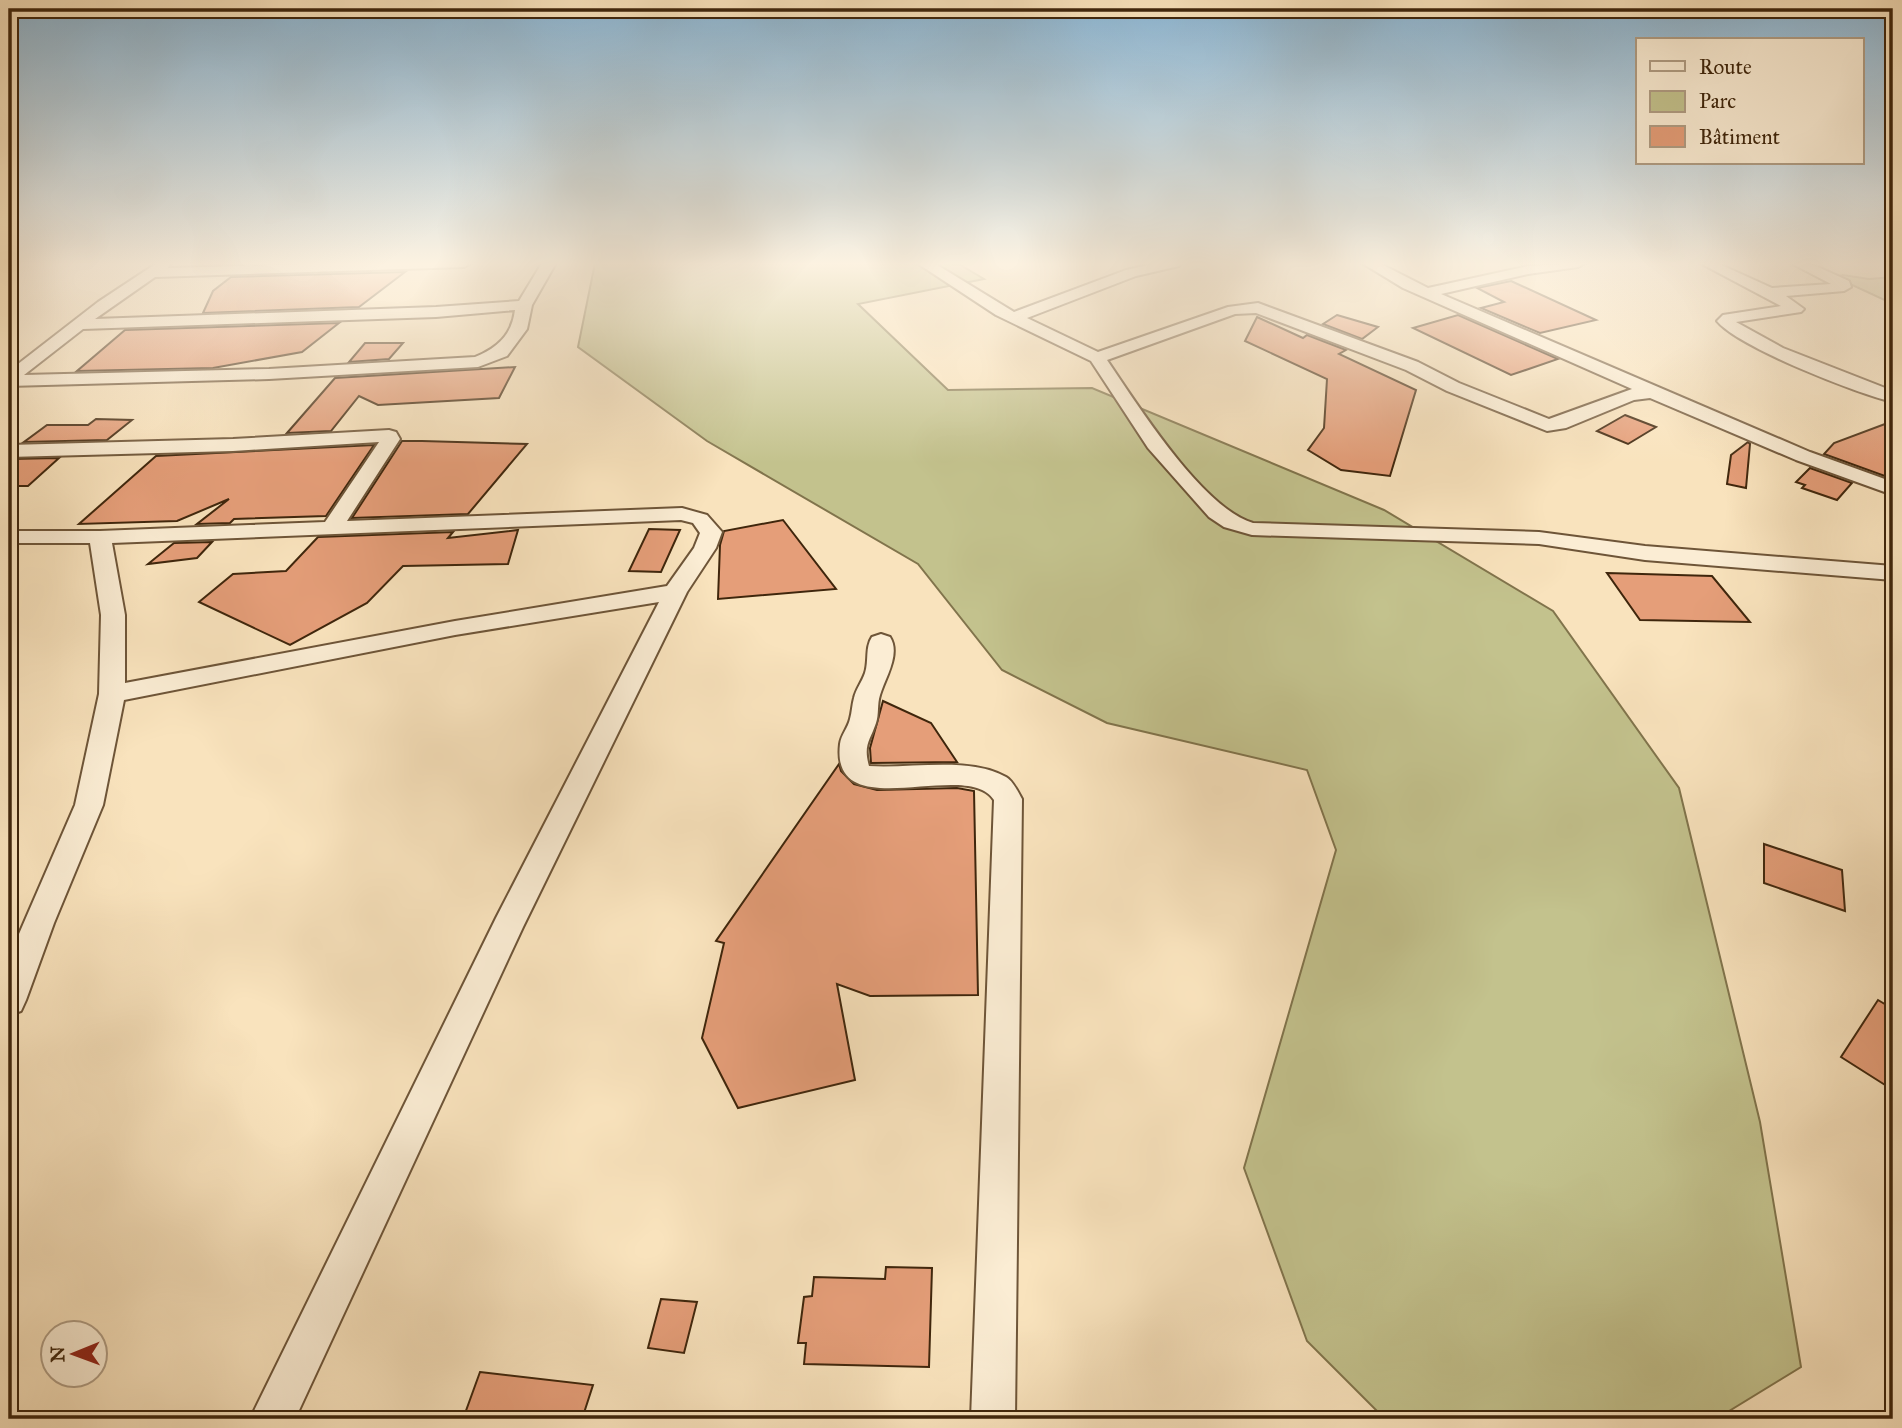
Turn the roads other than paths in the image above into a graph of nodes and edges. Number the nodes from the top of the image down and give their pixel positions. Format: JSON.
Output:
{"nodes":[{"id":1,"x":73,"y":330,"type":"edge"},
{"id":2,"x":518,"y":330,"type":"edge"},
{"id":3,"x":1040,"y":330,"type":"edge"},
{"id":4,"x":1179,"y":330,"type":"edge"},
{"id":5,"x":1319,"y":330,"type":"edge"},
{"id":6,"x":1510,"y":330,"type":"edge"},
{"id":7,"x":1736,"y":330,"type":"edge"},
{"id":8,"x":1097,"y":358,"type":"junction"},
{"id":9,"x":9,"y":380,"type":"edge"},
{"id":10,"x":1652,"y":391,"type":"junction"},
{"id":11,"x":1893,"y":397,"type":"edge"},
{"id":12,"x":9,"y":451,"type":"edge"},
{"id":13,"x":1893,"y":489,"type":"edge"},
{"id":14,"x":331,"y":529,"type":"junction"},
{"id":15,"x":9,"y":537,"type":"edge"},
{"id":16,"x":100,"y":537,"type":"junction"},
{"id":17,"x":1893,"y":573,"type":"edge"},
{"id":18,"x":675,"y":592,"type":"junction"},
{"id":19,"x":881,"y":642,"type":"dead end"},
{"id":20,"x":112,"y":694,"type":"junction"},
{"id":21,"x":9,"y":1000,"type":"edge"},
{"id":22,"x":272,"y":1419,"type":"edge"},
{"id":23,"x":993,"y":1419,"type":"edge"}],
"edges":[{"from":1,"to":9,"type":"street"},
{"from":2,"to":9,"type":"street"},
{"from":3,"to":8,"type":"street"},
{"from":4,"to":8,"type":"street"},
{"from":5,"to":10,"type":"street"},
{"from":6,"to":10,"type":"street"},
{"from":7,"to":11,"type":"street"},
{"from":8,"to":17,"type":"street"},
{"from":10,"to":13,"type":"street"},
{"from":12,"to":14,"type":"street"},
{"from":14,"to":16,"type":"street"},
{"from":14,"to":18,"type":"street"},
{"from":15,"to":16,"type":"street"},
{"from":16,"to":20,"type":"street"},
{"from":18,"to":20,"type":"street"},
{"from":18,"to":22,"type":"street"},
{"from":19,"to":23,"type":"street"},
{"from":20,"to":21,"type":"street"}]}
